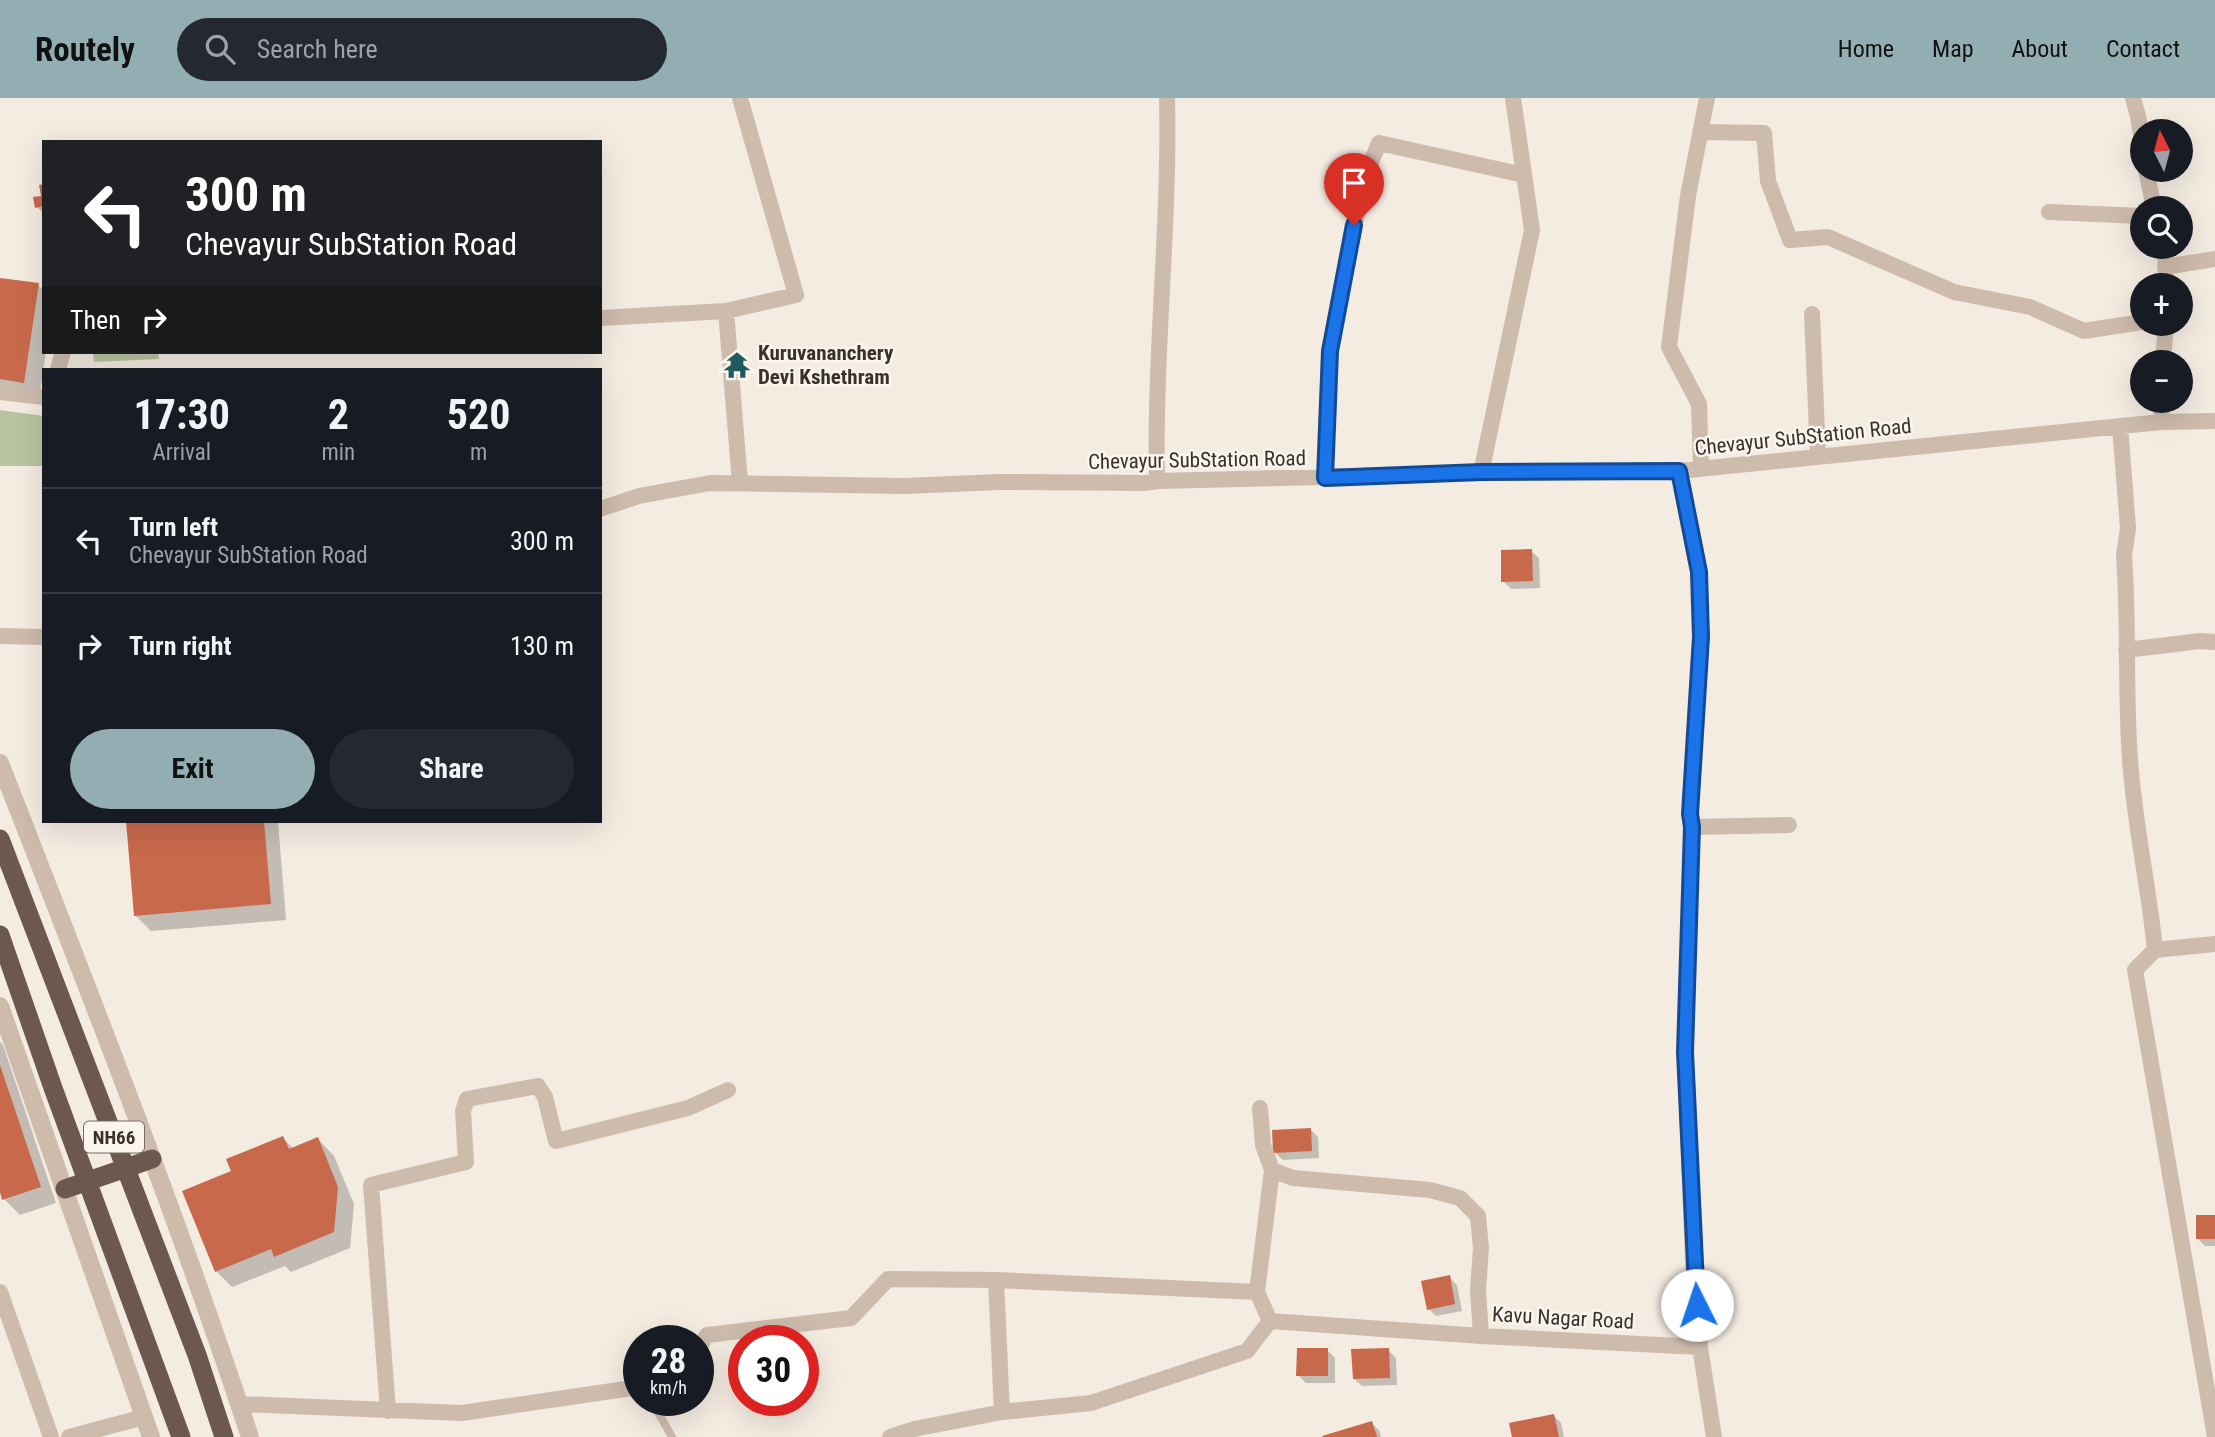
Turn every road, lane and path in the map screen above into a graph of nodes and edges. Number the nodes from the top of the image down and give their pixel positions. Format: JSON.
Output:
{"nodes":[{"id":1,"x":740,"y":98,"type":"edge"},
{"id":2,"x":1167,"y":98,"type":"edge"},
{"id":3,"x":1513,"y":98,"type":"edge"},
{"id":4,"x":1707,"y":98,"type":"edge"},
{"id":5,"x":2133,"y":98,"type":"edge"},
{"id":6,"x":2138,"y":119,"type":"edge"},
{"id":7,"x":1700,"y":132,"type":"junction"},
{"id":8,"x":1524,"y":175,"type":"junction"},
{"id":9,"x":2049,"y":212,"type":"dead end"},
{"id":10,"x":2130,"y":215,"type":"edge"},
{"id":11,"x":2165,"y":259,"type":"edge"},
{"id":12,"x":2215,"y":259,"type":"edge"},
{"id":13,"x":2165,"y":267,"type":"junction"},
{"id":14,"x":2165,"y":273,"type":"edge"},
{"id":15,"x":726,"y":311,"type":"junction"},
{"id":16,"x":1812,"y":314,"type":"dead end"},
{"id":17,"x":602,"y":318,"type":"edge"},
{"id":18,"x":2130,"y":324,"type":"edge"},
{"id":19,"x":0,"y":392,"type":"edge"},
{"id":20,"x":42,"y":397,"type":"edge"},
{"id":21,"x":2161,"y":413,"type":"edge"},
{"id":22,"x":2215,"y":421,"type":"edge"},
{"id":23,"x":2161,"y":422,"type":"junction"},
{"id":24,"x":2120,"y":426,"type":"junction"},
{"id":25,"x":1818,"y":456,"type":"junction"},
{"id":26,"x":1701,"y":469,"type":"junction"},
{"id":27,"x":1679,"y":471,"type":"junction"},
{"id":28,"x":1481,"y":472,"type":"junction"},
{"id":29,"x":1325,"y":478,"type":"junction"},
{"id":30,"x":1157,"y":481,"type":"junction"},
{"id":31,"x":740,"y":483,"type":"junction"},
{"id":32,"x":602,"y":508,"type":"edge"},
{"id":33,"x":0,"y":636,"type":"edge"},
{"id":34,"x":42,"y":637,"type":"edge"},
{"id":35,"x":2215,"y":642,"type":"edge"},
{"id":36,"x":2126,"y":650,"type":"junction"},
{"id":37,"x":0,"y":763,"type":"edge"},
{"id":38,"x":1789,"y":825,"type":"dead end"},
{"id":39,"x":1692,"y":827,"type":"junction"},
{"id":40,"x":0,"y":839,"type":"edge"},
{"id":41,"x":0,"y":935,"type":"edge"},
{"id":42,"x":2215,"y":944,"type":"edge"},
{"id":43,"x":2154,"y":950,"type":"junction"},
{"id":44,"x":0,"y":1006,"type":"edge"},
{"id":45,"x":728,"y":1090,"type":"dead end"},
{"id":46,"x":1260,"y":1108,"type":"dead end"},
{"id":47,"x":152,"y":1159,"type":"junction"},
{"id":48,"x":126,"y":1168,"type":"junction"},
{"id":49,"x":1272,"y":1170,"type":"junction"},
{"id":50,"x":87,"y":1181,"type":"junction"},
{"id":51,"x":65,"y":1189,"type":"junction"},
{"id":52,"x":996,"y":1280,"type":"junction"},
{"id":53,"x":0,"y":1292,"type":"edge"},
{"id":54,"x":1257,"y":1292,"type":"junction"},
{"id":55,"x":1270,"y":1321,"type":"junction"},
{"id":56,"x":714,"y":1334,"type":"edge"},
{"id":57,"x":1482,"y":1336,"type":"junction"},
{"id":58,"x":1700,"y":1347,"type":"junction"},
{"id":59,"x":623,"y":1389,"type":"edge"},
{"id":60,"x":239,"y":1404,"type":"junction"},
{"id":61,"x":388,"y":1411,"type":"junction"},
{"id":62,"x":1002,"y":1412,"type":"junction"},
{"id":63,"x":660,"y":1416,"type":"edge"},
{"id":64,"x":144,"y":1417,"type":"junction"},
{"id":65,"x":51,"y":1437,"type":"edge"},
{"id":66,"x":69,"y":1437,"type":"edge"},
{"id":67,"x":151,"y":1437,"type":"edge"},
{"id":68,"x":181,"y":1437,"type":"edge"},
{"id":69,"x":225,"y":1437,"type":"edge"},
{"id":70,"x":250,"y":1437,"type":"edge"},
{"id":71,"x":672,"y":1437,"type":"edge"},
{"id":72,"x":890,"y":1437,"type":"edge"},
{"id":73,"x":1714,"y":1437,"type":"edge"},
{"id":74,"x":2215,"y":1437,"type":"edge"}],
"edges":[{"from":1,"to":15,"type":"street"},
{"from":2,"to":30,"type":"street"},
{"from":3,"to":8,"type":"street"},
{"from":4,"to":7,"type":"street"},
{"from":5,"to":6,"type":"street"},
{"from":7,"to":18,"type":"street"},
{"from":7,"to":26,"type":"street"},
{"from":8,"to":28,"type":"street"},
{"from":8,"to":29,"type":"street"},
{"from":9,"to":10,"type":"street"},
{"from":11,"to":13,"type":"street"},
{"from":12,"to":13,"type":"street"},
{"from":13,"to":14,"type":"street"},
{"from":15,"to":17,"type":"street"},
{"from":15,"to":31,"type":"street"},
{"from":16,"to":25,"type":"street"},
{"from":19,"to":20,"type":"street"},
{"from":21,"to":23,"type":"street"},
{"from":22,"to":23,"type":"street","name":"Chevayur SubStation Road"},
{"from":23,"to":24,"type":"street","name":"Chevayur SubStation Road"},
{"from":24,"to":25,"type":"street","name":"Chevayur SubStation Road"},
{"from":24,"to":36,"type":"street"},
{"from":25,"to":26,"type":"street","name":"Chevayur SubStation Road"},
{"from":26,"to":27,"type":"street","name":"Chevayur SubStation Road"},
{"from":27,"to":28,"type":"street","name":"Chevayur SubStation Road"},
{"from":27,"to":39,"type":"street"},
{"from":28,"to":29,"type":"street","name":"Chevayur SubStation Road"},
{"from":29,"to":30,"type":"street","name":"Chevayur SubStation Road"},
{"from":30,"to":31,"type":"street","name":"Chevayur SubStation Road"},
{"from":31,"to":32,"type":"street","name":"Chevayur SubStation Road"},
{"from":33,"to":34,"type":"street"},
{"from":35,"to":36,"type":"street"},
{"from":36,"to":43,"type":"street"},
{"from":37,"to":47,"type":"street"},
{"from":38,"to":39,"type":"street"},
{"from":39,"to":58,"type":"street"},
{"from":40,"to":48,"type":"highway","number":"NH66"},
{"from":41,"to":50,"type":"highway","number":"NH66"},
{"from":42,"to":43,"type":"street"},
{"from":43,"to":74,"type":"street"},
{"from":44,"to":51,"type":"street"},
{"from":45,"to":61,"type":"street"},
{"from":46,"to":49,"type":"street"},
{"from":47,"to":48,"type":"highway"},
{"from":47,"to":60,"type":"street"},
{"from":48,"to":50,"type":"highway"},
{"from":48,"to":69,"type":"highway","number":"NH66"},
{"from":49,"to":54,"type":"street"},
{"from":49,"to":57,"type":"street","name":"Kavu Nagar Road"},
{"from":50,"to":51,"type":"highway"},
{"from":50,"to":68,"type":"highway","number":"NH66"},
{"from":51,"to":64,"type":"street"},
{"from":52,"to":54,"type":"street"},
{"from":52,"to":56,"type":"street"},
{"from":52,"to":62,"type":"street"},
{"from":53,"to":65,"type":"street"},
{"from":54,"to":55,"type":"street"},
{"from":55,"to":57,"type":"street"},
{"from":55,"to":62,"type":"street"},
{"from":57,"to":58,"type":"street","name":"Kavu Nagar Road"},
{"from":58,"to":73,"type":"street"},
{"from":59,"to":61,"type":"street"},
{"from":60,"to":61,"type":"street"},
{"from":60,"to":70,"type":"street"},
{"from":62,"to":72,"type":"street"},
{"from":63,"to":71,"type":"lane"},
{"from":64,"to":66,"type":"street"},
{"from":64,"to":67,"type":"street"}]}
